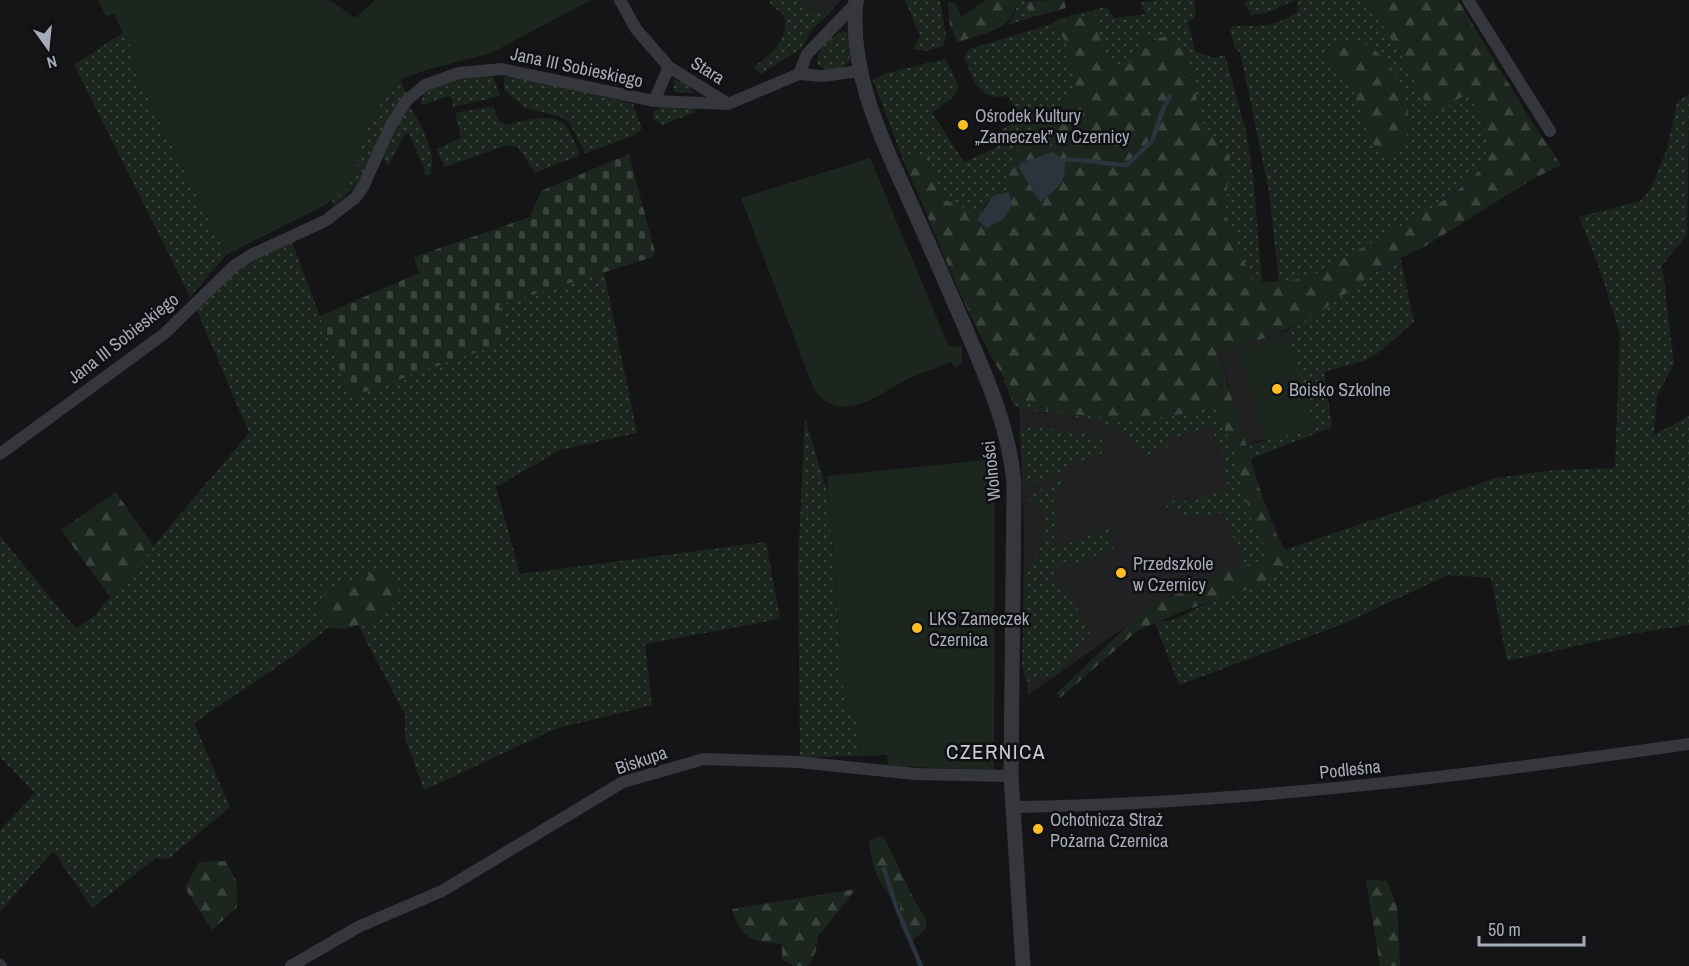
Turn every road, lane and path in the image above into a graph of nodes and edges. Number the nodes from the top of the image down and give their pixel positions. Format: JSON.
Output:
{"nodes":[{"id":1,"x":620,"y":0,"type":"edge"},
{"id":2,"x":857,"y":1,"type":"edge"},
{"id":3,"x":1474,"y":1,"type":"edge"},
{"id":4,"x":669,"y":67,"type":"junction"},
{"id":5,"x":860,"y":71,"type":"junction"},
{"id":6,"x":799,"y":74,"type":"junction"},
{"id":7,"x":654,"y":101,"type":"junction"},
{"id":8,"x":728,"y":104,"type":"junction"},
{"id":9,"x":1550,"y":131,"type":"dead end"},
{"id":10,"x":0,"y":453,"type":"edge"},
{"id":11,"x":1689,"y":744,"type":"edge"},
{"id":12,"x":1011,"y":776,"type":"junction"},
{"id":13,"x":1012,"y":807,"type":"junction"},
{"id":14,"x":291,"y":966,"type":"edge"},
{"id":15,"x":1023,"y":966,"type":"edge"}],
"edges":[{"from":1,"to":4,"type":"street","name":"Stara"},
{"from":2,"to":5,"type":"street","name":"Wolności"},
{"from":2,"to":6,"type":"street"},
{"from":3,"to":9,"type":"street"},
{"from":4,"to":7,"type":"street","name":"Stara"},
{"from":4,"to":8,"type":"street","name":"Stara"},
{"from":5,"to":6,"type":"street"},
{"from":5,"to":12,"type":"street","name":"Wolności"},
{"from":6,"to":8,"type":"street","name":"Jana III Sobieskiego"},
{"from":7,"to":8,"type":"street","name":"Jana III Sobieskiego"},
{"from":7,"to":10,"type":"street","name":"Jana III Sobieskiego"},
{"from":11,"to":13,"type":"street","name":"Podleśna"},
{"from":12,"to":13,"type":"street","name":"Wolności"},
{"from":12,"to":14,"type":"street","name":"Biskupa"},
{"from":13,"to":15,"type":"street","name":"Wolności"}]}
